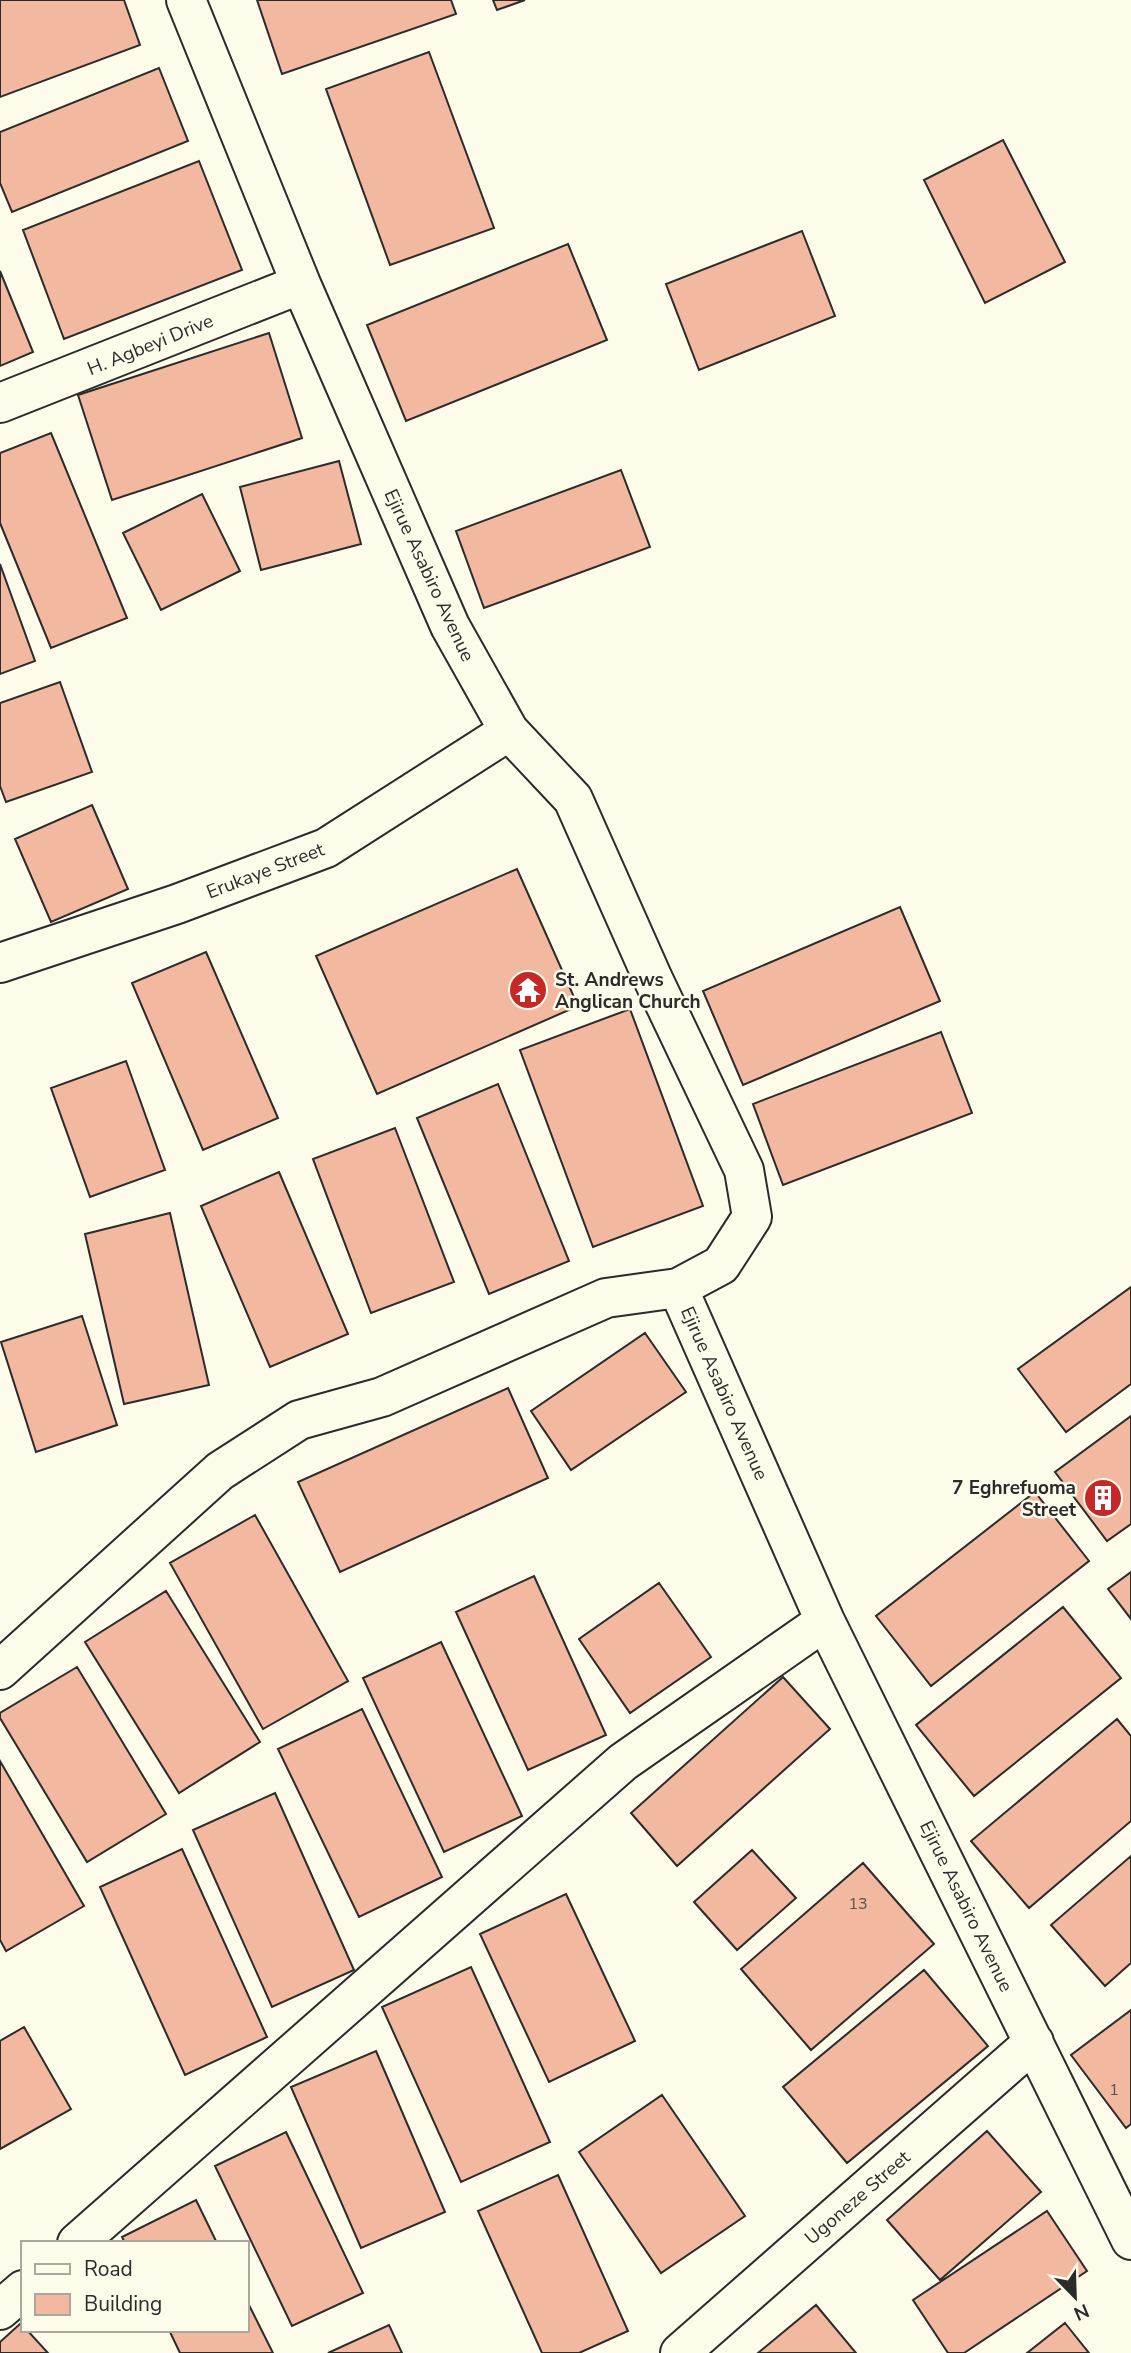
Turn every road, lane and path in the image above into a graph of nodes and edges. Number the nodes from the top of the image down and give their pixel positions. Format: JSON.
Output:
{"nodes":[{"id":1,"x":186,"y":0,"type":"edge"},
{"id":2,"x":301,"y":284,"type":"junction"},
{"id":3,"x":0,"y":404,"type":"edge"},
{"id":4,"x":509,"y":731,"type":"junction"},
{"id":5,"x":0,"y":964,"type":"edge"},
{"id":6,"x":678,"y":1288,"type":"junction"},
{"id":7,"x":825,"y":1621,"type":"junction"},
{"id":8,"x":0,"y":1670,"type":"edge"},
{"id":9,"x":1034,"y":2042,"type":"junction"},
{"id":10,"x":1131,"y":2240,"type":"edge"},
{"id":11,"x":79,"y":2241,"type":"edge"},
{"id":12,"x":21,"y":2292,"type":"edge"},
{"id":13,"x":0,"y":2311,"type":"edge"},
{"id":14,"x":680,"y":2353,"type":"edge"}],
"edges":[{"from":1,"to":2,"type":"street","name":"Ejirue Asabiro Avenue"},
{"from":2,"to":3,"type":"street","name":"H. Agbeyi Drive"},
{"from":2,"to":4,"type":"street","name":"Ejirue Asabiro Avenue"},
{"from":4,"to":5,"type":"street","name":"Erukaye Street"},
{"from":4,"to":6,"type":"street","name":"Ejirue Asabiro Avenue"},
{"from":6,"to":7,"type":"street","name":"Ejirue Asabiro Avenue"},
{"from":6,"to":8,"type":"street"},
{"from":7,"to":9,"type":"street","name":"Ejirue Asabiro Avenue"},
{"from":7,"to":11,"type":"street"},
{"from":9,"to":10,"type":"street","name":"Ejirue Asabiro Avenue"},
{"from":9,"to":14,"type":"street","name":"Ugoneze Street"},
{"from":12,"to":13,"type":"street"}]}
